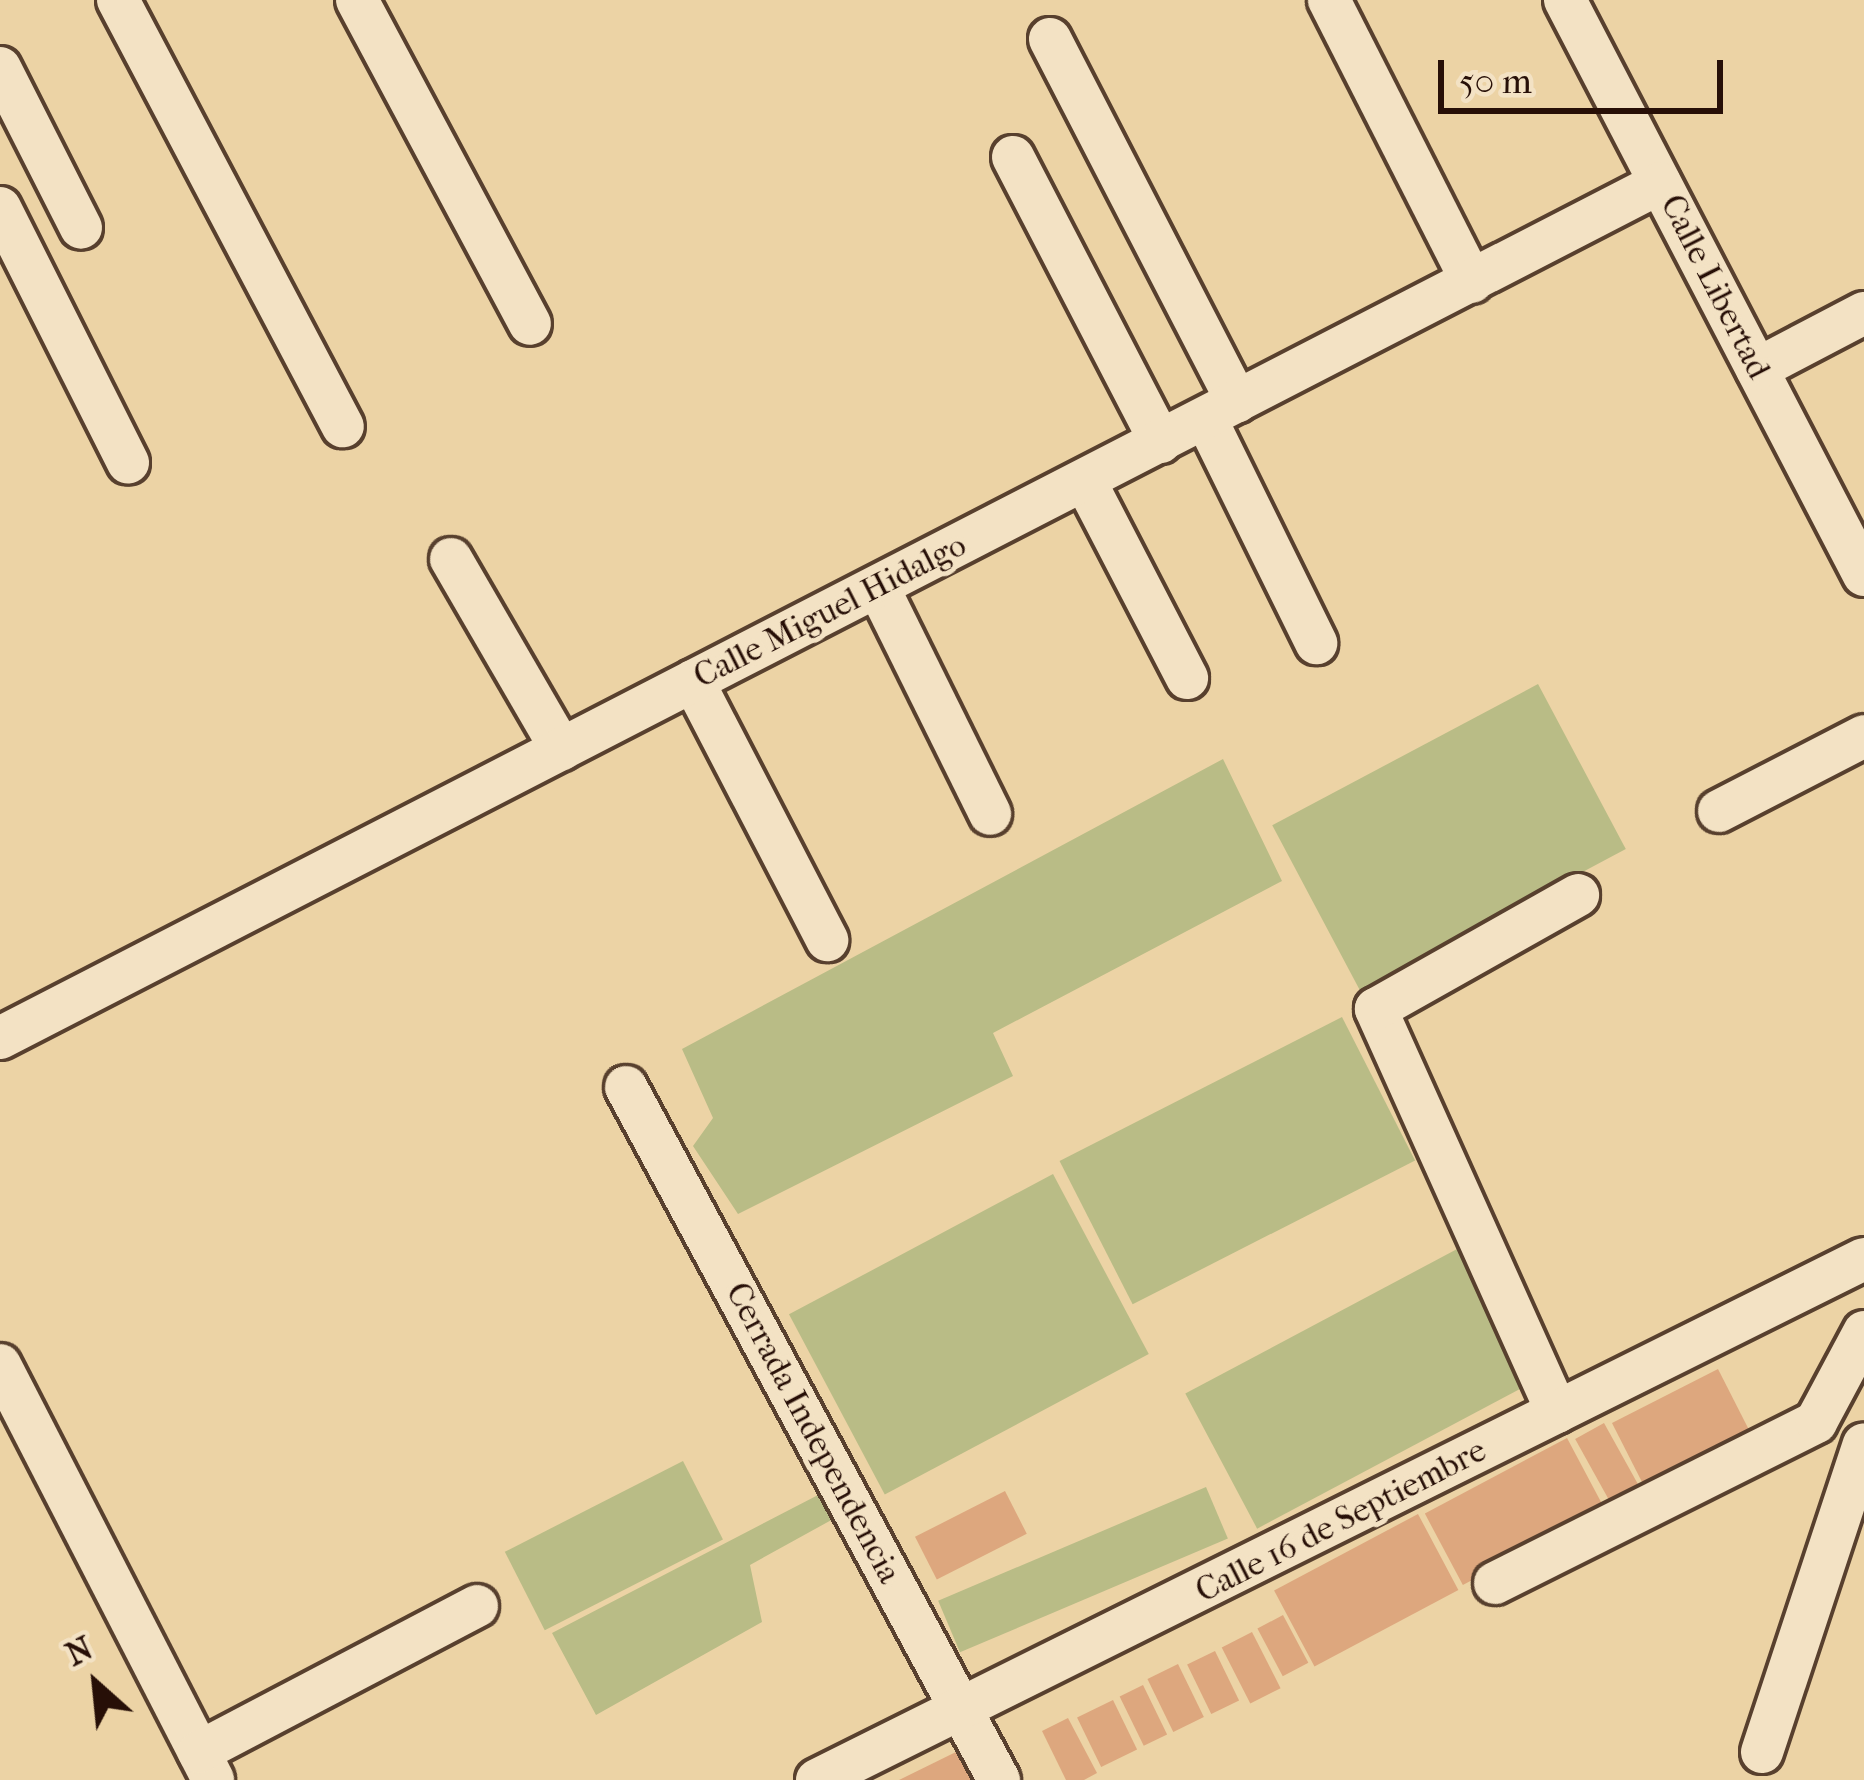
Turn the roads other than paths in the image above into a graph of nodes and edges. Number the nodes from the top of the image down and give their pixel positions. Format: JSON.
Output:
{"nodes":[{"id":1,"x":118,"y":0,"type":"edge"},
{"id":2,"x":358,"y":0,"type":"edge"},
{"id":3,"x":1329,"y":0,"type":"edge"},
{"id":4,"x":1565,"y":0,"type":"edge"},
{"id":5,"x":1050,"y":39,"type":"dead end"},
{"id":6,"x":0,"y":68,"type":"edge"},
{"id":7,"x":1013,"y":157,"type":"dead end"},
{"id":8,"x":1660,"y":183,"type":"junction"},
{"id":9,"x":0,"y":208,"type":"edge"},
{"id":10,"x":81,"y":228,"type":"dead end"},
{"id":11,"x":1472,"y":281,"type":"junction"},
{"id":12,"x":1864,"y":313,"type":"edge"},
{"id":13,"x":530,"y":324,"type":"dead end"},
{"id":14,"x":1757,"y":369,"type":"junction"},
{"id":15,"x":1221,"y":411,"type":"junction"},
{"id":16,"x":344,"y":426,"type":"dead end"},
{"id":17,"x":1161,"y":442,"type":"junction"},
{"id":18,"x":128,"y":464,"type":"dead end"},
{"id":19,"x":1085,"y":481,"type":"junction"},
{"id":20,"x":451,"y":559,"type":"dead end"},
{"id":21,"x":1862,"y":568,"type":"edge"},
{"id":22,"x":878,"y":587,"type":"junction"},
{"id":23,"x":1316,"y":643,"type":"dead end"},
{"id":24,"x":1187,"y":678,"type":"dead end"},
{"id":25,"x":693,"y":681,"type":"junction"},
{"id":26,"x":1864,"y":736,"type":"edge"},
{"id":27,"x":561,"y":749,"type":"junction"},
{"id":28,"x":1719,"y":811,"type":"dead end"},
{"id":29,"x":990,"y":814,"type":"dead end"},
{"id":30,"x":1578,"y":895,"type":"dead end"},
{"id":31,"x":827,"y":940,"type":"dead end"},
{"id":32,"x":0,"y":1038,"type":"edge"},
{"id":33,"x":626,"y":1087,"type":"dead end"},
{"id":34,"x":1864,"y":1259,"type":"edge"},
{"id":35,"x":1864,"y":1332,"type":"edge"},
{"id":36,"x":0,"y":1365,"type":"edge"},
{"id":37,"x":1557,"y":1412,"type":"junction"},
{"id":38,"x":1864,"y":1444,"type":"edge"},
{"id":39,"x":1495,"y":1583,"type":"dead end"},
{"id":40,"x":478,"y":1606,"type":"dead end"},
{"id":41,"x":963,"y":1710,"type":"junction"},
{"id":42,"x":1762,"y":1752,"type":"dead end"},
{"id":43,"x":206,"y":1766,"type":"edge"},
{"id":44,"x":817,"y":1780,"type":"edge"},
{"id":45,"x":999,"y":1780,"type":"edge"}],
"edges":[{"from":1,"to":16,"type":"street"},
{"from":2,"to":13,"type":"street"},
{"from":3,"to":11,"type":"street"},
{"from":4,"to":8,"type":"street","name":"Calle Libertad"},
{"from":5,"to":15,"type":"street"},
{"from":6,"to":10,"type":"street"},
{"from":7,"to":17,"type":"street"},
{"from":8,"to":11,"type":"street","name":"Calle Miguel Hidalgo"},
{"from":8,"to":14,"type":"street","name":"Calle Libertad"},
{"from":9,"to":18,"type":"street"},
{"from":11,"to":15,"type":"street","name":"Calle Miguel Hidalgo"},
{"from":12,"to":14,"type":"street"},
{"from":14,"to":21,"type":"street","name":"Calle Libertad"},
{"from":15,"to":17,"type":"street","name":"Calle Miguel Hidalgo"},
{"from":15,"to":23,"type":"street"},
{"from":17,"to":19,"type":"street","name":"Calle Miguel Hidalgo"},
{"from":19,"to":22,"type":"street","name":"Calle Miguel Hidalgo"},
{"from":19,"to":24,"type":"street"},
{"from":20,"to":27,"type":"street"},
{"from":22,"to":25,"type":"street","name":"Calle Miguel Hidalgo"},
{"from":22,"to":29,"type":"street"},
{"from":25,"to":27,"type":"street","name":"Calle Miguel Hidalgo"},
{"from":25,"to":31,"type":"street"},
{"from":26,"to":28,"type":"street"},
{"from":27,"to":32,"type":"street","name":"Calle Miguel Hidalgo"},
{"from":30,"to":37,"type":"street"},
{"from":33,"to":41,"type":"street","name":"Cerrada Independencia"},
{"from":34,"to":37,"type":"street","name":"Calle 16 de Septiembre"},
{"from":35,"to":39,"type":"street"},
{"from":36,"to":43,"type":"street"},
{"from":37,"to":41,"type":"street","name":"Calle 16 de Septiembre"},
{"from":38,"to":42,"type":"street"},
{"from":40,"to":43,"type":"street"},
{"from":41,"to":44,"type":"street","name":"Calle 16 de Septiembre"},
{"from":41,"to":45,"type":"street","name":"Cerrada Independencia"}]}
